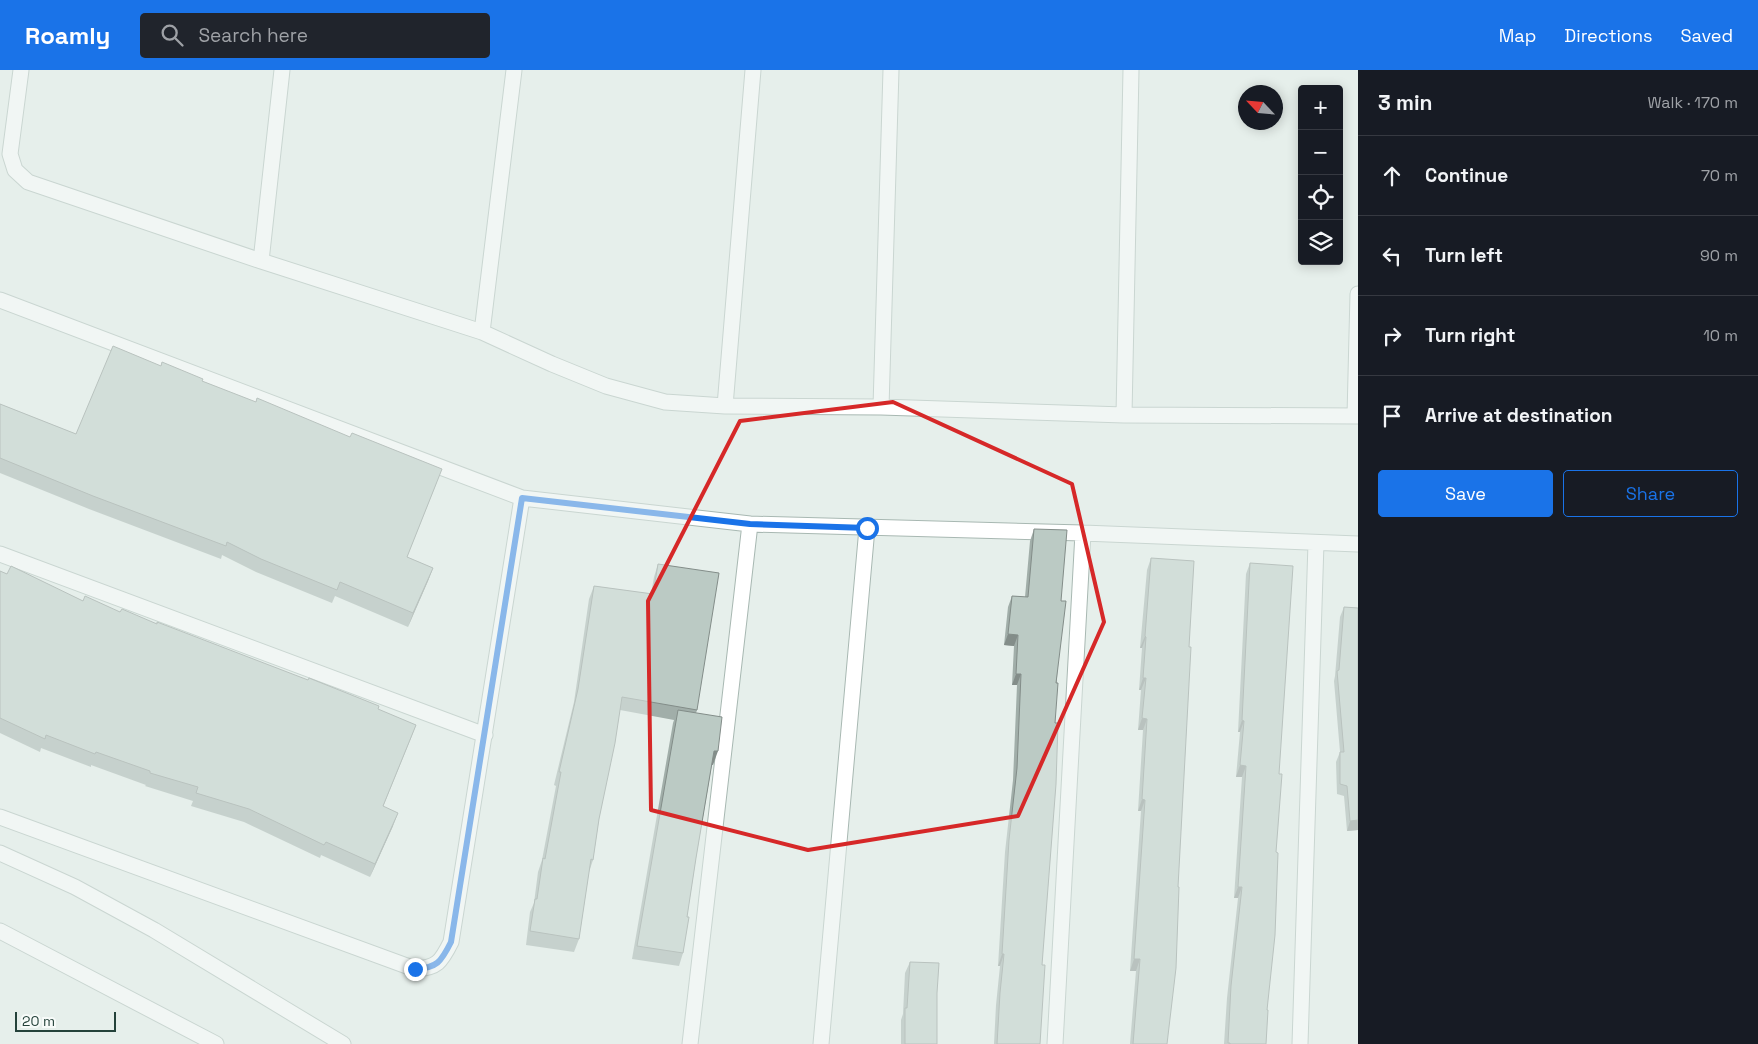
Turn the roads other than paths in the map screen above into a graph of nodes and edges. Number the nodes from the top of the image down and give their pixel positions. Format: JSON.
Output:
{"nodes":[{"id":1,"x":21,"y":70,"type":"edge"},
{"id":2,"x":282,"y":70,"type":"edge"},
{"id":3,"x":514,"y":70,"type":"edge"},
{"id":4,"x":753,"y":70,"type":"edge"},
{"id":5,"x":891,"y":70,"type":"edge"},
{"id":6,"x":1131,"y":70,"type":"edge"},
{"id":7,"x":261,"y":261,"type":"junction"},
{"id":8,"x":1358,"y":294,"type":"edge"},
{"id":9,"x":0,"y":300,"type":"edge"},
{"id":10,"x":482,"y":332,"type":"junction"},
{"id":11,"x":725,"y":406,"type":"junction"},
{"id":12,"x":881,"y":407,"type":"junction"},
{"id":13,"x":1124,"y":415,"type":"junction"},
{"id":14,"x":1356,"y":416,"type":"edge"},
{"id":15,"x":522,"y":498,"type":"junction"},
{"id":16,"x":750,"y":524,"type":"junction"},
{"id":17,"x":867,"y":528,"type":"junction"},
{"id":18,"x":1083,"y":533,"type":"junction"},
{"id":19,"x":1316,"y":543,"type":"junction"},
{"id":20,"x":1358,"y":544,"type":"edge"},
{"id":21,"x":0,"y":554,"type":"edge"},
{"id":22,"x":485,"y":735,"type":"junction"},
{"id":23,"x":0,"y":818,"type":"edge"},
{"id":24,"x":0,"y":853,"type":"edge"},
{"id":25,"x":0,"y":931,"type":"edge"},
{"id":26,"x":216,"y":1044,"type":"edge"},
{"id":27,"x":343,"y":1044,"type":"edge"},
{"id":28,"x":690,"y":1044,"type":"edge"},
{"id":29,"x":820,"y":1044,"type":"edge"},
{"id":30,"x":1055,"y":1044,"type":"edge"},
{"id":31,"x":1300,"y":1044,"type":"edge"}],
"edges":[{"from":1,"to":7,"type":"street"},
{"from":2,"to":7,"type":"street"},
{"from":3,"to":10,"type":"street"},
{"from":4,"to":11,"type":"street"},
{"from":5,"to":12,"type":"street"},
{"from":6,"to":13,"type":"street"},
{"from":7,"to":10,"type":"street"},
{"from":8,"to":14,"type":"street"},
{"from":9,"to":15,"type":"street"},
{"from":10,"to":11,"type":"street"},
{"from":11,"to":12,"type":"street"},
{"from":12,"to":13,"type":"street"},
{"from":13,"to":14,"type":"street"},
{"from":15,"to":16,"type":"street"},
{"from":15,"to":22,"type":"street"},
{"from":16,"to":17,"type":"street"},
{"from":16,"to":28,"type":"street"},
{"from":17,"to":18,"type":"street"},
{"from":17,"to":29,"type":"street"},
{"from":18,"to":19,"type":"street"},
{"from":18,"to":30,"type":"street"},
{"from":19,"to":20,"type":"street"},
{"from":19,"to":31,"type":"street"},
{"from":21,"to":22,"type":"street"},
{"from":22,"to":23,"type":"street"},
{"from":24,"to":27,"type":"street"},
{"from":25,"to":26,"type":"street"}]}
